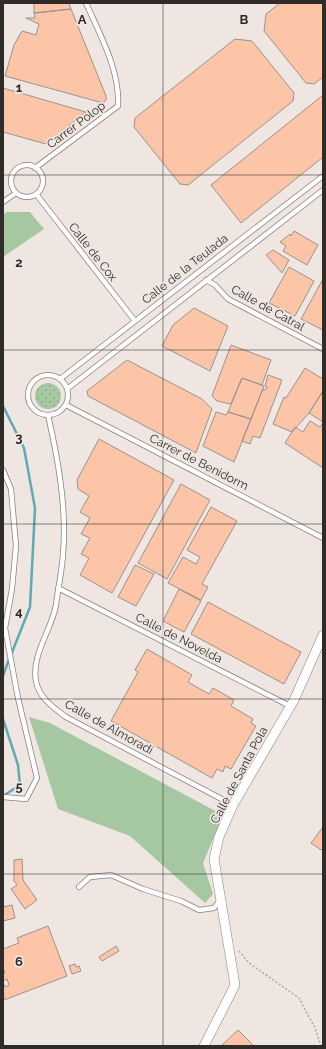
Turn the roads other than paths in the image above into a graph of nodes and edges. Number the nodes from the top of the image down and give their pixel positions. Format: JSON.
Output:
{"nodes":[{"id":1,"x":86,"y":3,"type":"edge"},
{"id":2,"x":35,"y":168,"type":"junction"},
{"id":3,"x":323,"y":176,"type":"edge"},
{"id":4,"x":323,"y":190,"type":"edge"},
{"id":5,"x":16,"y":194,"type":"junction"},
{"id":6,"x":36,"y":194,"type":"junction"},
{"id":7,"x":3,"y":202,"type":"edge"},
{"id":8,"x":206,"y":280,"type":"junction"},
{"id":9,"x":135,"y":321,"type":"junction"},
{"id":10,"x":323,"y":349,"type":"edge"},
{"id":11,"x":60,"y":379,"type":"junction"},
{"id":12,"x":67,"y":389,"type":"junction"},
{"id":13,"x":66,"y":405,"type":"junction"},
{"id":14,"x":48,"y":415,"type":"junction"},
{"id":15,"x":3,"y":470,"type":"edge"},
{"id":16,"x":323,"y":538,"type":"edge"},
{"id":17,"x":58,"y":588,"type":"junction"},
{"id":18,"x":323,"y":635,"type":"edge"},
{"id":19,"x":290,"y":706,"type":"junction"},
{"id":20,"x":3,"y":797,"type":"edge"},
{"id":21,"x":233,"y":805,"type":"junction"},
{"id":22,"x":79,"y":887,"type":"dead end"},
{"id":23,"x":220,"y":899,"type":"junction"},
{"id":24,"x":204,"y":1046,"type":"edge"}],
"edges":[{"from":1,"to":2,"type":"lane","name":"Carrer Polop"},
{"from":2,"to":5,"type":"lane"},
{"from":2,"to":6,"type":"lane"},
{"from":3,"to":9,"type":"lane","name":"Calle de la Teulada"},
{"from":4,"to":8,"type":"lane","name":"Calle de la Teulada"},
{"from":5,"to":6,"type":"lane"},
{"from":5,"to":7,"type":"lane"},
{"from":6,"to":9,"type":"lane","name":"Calle de Cox"},
{"from":8,"to":10,"type":"lane","name":"Calle de Catral"},
{"from":8,"to":12,"type":"lane","name":"Calle de la Teulada"},
{"from":9,"to":11,"type":"lane","name":"Calle de la Teulada"},
{"from":11,"to":12,"type":"lane"},
{"from":11,"to":14,"type":"lane"},
{"from":12,"to":13,"type":"lane"},
{"from":13,"to":14,"type":"lane"},
{"from":13,"to":16,"type":"lane","name":"Carrer de Benidorm"},
{"from":14,"to":17,"type":"lane","name":"Calle de Almoradí"},
{"from":15,"to":20,"type":"lane"},
{"from":17,"to":19,"type":"lane","name":"Calle de Novelda"},
{"from":17,"to":21,"type":"lane","name":"Calle de Almoradí"},
{"from":18,"to":19,"type":"street","name":"Calle de Santa Pola"},
{"from":19,"to":21,"type":"street","name":"Calle de Santa Pola"},
{"from":21,"to":23,"type":"street","name":"Calle de Santa Pola"},
{"from":22,"to":23,"type":"lane"},
{"from":23,"to":24,"type":"street","name":"Calle de Santa Pola"}]}
